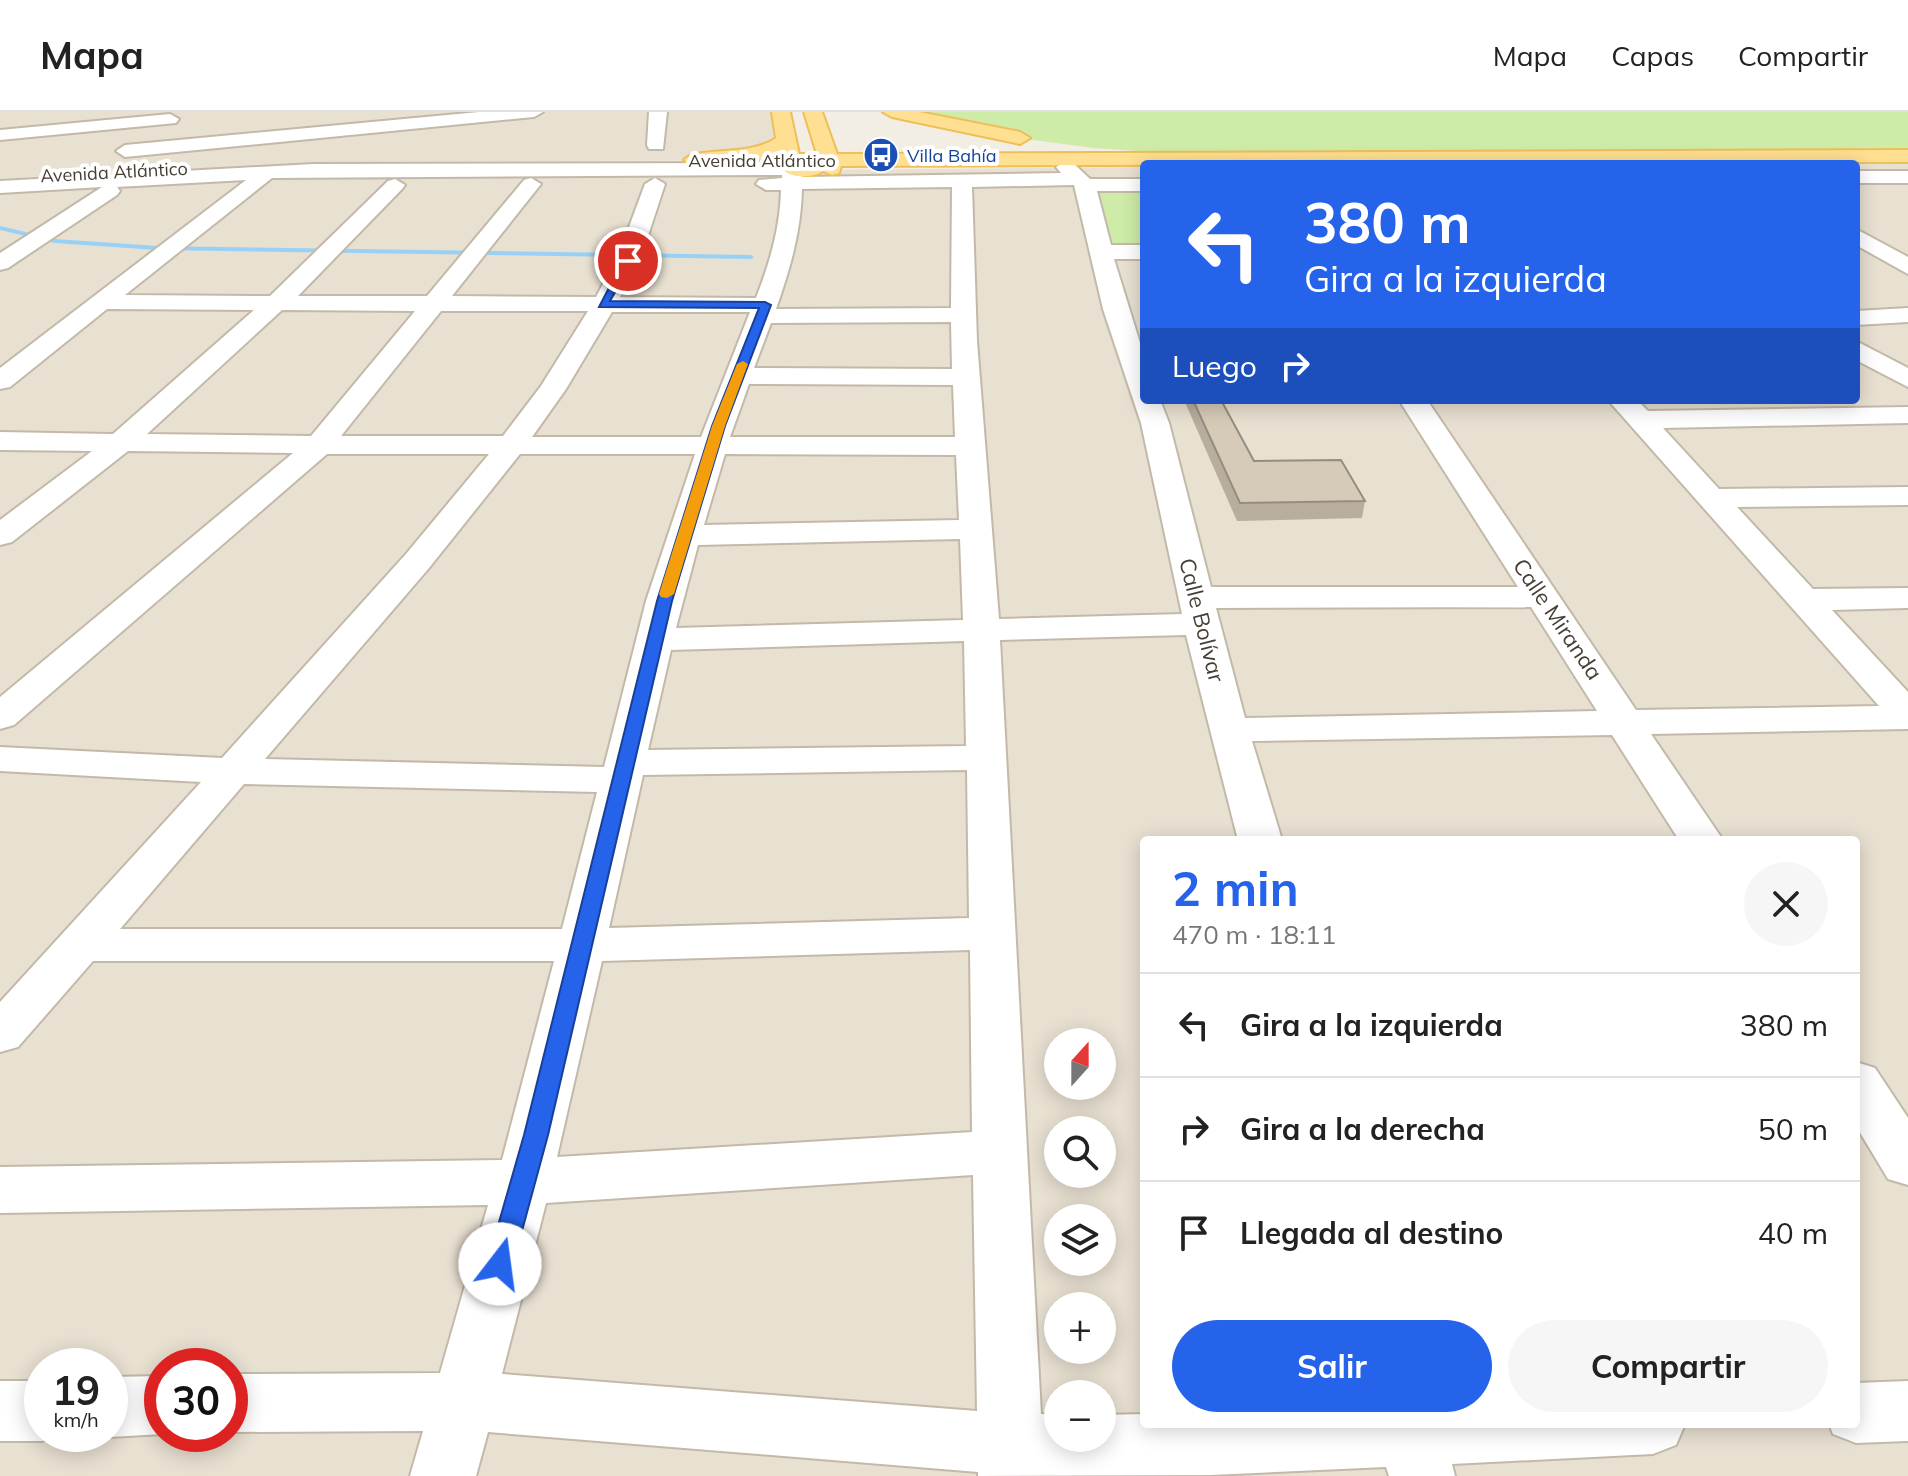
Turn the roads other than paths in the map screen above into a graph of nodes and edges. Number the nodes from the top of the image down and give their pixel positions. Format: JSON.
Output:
{"nodes":[{"id":1,"x":297,"y":112,"type":"edge"},
{"id":2,"x":658,"y":112,"type":"edge"},
{"id":3,"x":781,"y":112,"type":"edge"},
{"id":4,"x":813,"y":112,"type":"edge"},
{"id":5,"x":892,"y":112,"type":"edge"},
{"id":6,"x":536,"y":117,"type":"edge"},
{"id":7,"x":187,"y":118,"type":"dead end"},
{"id":8,"x":308,"y":134,"type":"junction"},
{"id":9,"x":0,"y":135,"type":"edge"},
{"id":10,"x":656,"y":145,"type":"dead end"},
{"id":11,"x":110,"y":153,"type":"dead end"},
{"id":12,"x":1908,"y":156,"type":"edge"},
{"id":13,"x":1262,"y":158,"type":"junction"},
{"id":14,"x":694,"y":160,"type":"joint"},
{"id":15,"x":805,"y":164,"type":"junction"},
{"id":16,"x":1860,"y":166,"type":"edge"},
{"id":17,"x":1140,"y":168,"type":"edge"},
{"id":18,"x":268,"y":172,"type":"junction"},
{"id":19,"x":1905,"y":175,"type":"edge"},
{"id":20,"x":1076,"y":177,"type":"junction"},
{"id":21,"x":1860,"y":177,"type":"edge"},
{"id":22,"x":962,"y":181,"type":"junction"},
{"id":23,"x":531,"y":184,"type":"junction"},
{"id":24,"x":655,"y":184,"type":"junction"},
{"id":25,"x":395,"y":185,"type":"junction"},
{"id":26,"x":1140,"y":185,"type":"edge"},
{"id":27,"x":1,"y":188,"type":"edge"},
{"id":28,"x":250,"y":188,"type":"junction"},
{"id":29,"x":110,"y":191,"type":"junction"},
{"id":30,"x":1860,"y":238,"type":"edge"},
{"id":31,"x":1103,"y":252,"type":"junction"},
{"id":32,"x":1140,"y":252,"type":"edge"},
{"id":33,"x":0,"y":263,"type":"edge"},
{"id":34,"x":1908,"y":267,"type":"edge"},
{"id":35,"x":100,"y":302,"type":"junction"},
{"id":36,"x":275,"y":303,"type":"junction"},
{"id":37,"x":435,"y":303,"type":"junction"},
{"id":38,"x":603,"y":304,"type":"junction"},
{"id":39,"x":1140,"y":308,"type":"edge"},
{"id":40,"x":1115,"y":309,"type":"junction"},
{"id":41,"x":763,"y":311,"type":"junction"},
{"id":42,"x":964,"y":315,"type":"junction"},
{"id":43,"x":1908,"y":315,"type":"edge"},
{"id":44,"x":1860,"y":318,"type":"edge"},
{"id":45,"x":1860,"y":352,"type":"edge"},
{"id":46,"x":738,"y":376,"type":"junction"},
{"id":47,"x":965,"y":377,"type":"junction"},
{"id":48,"x":1908,"y":379,"type":"edge"},
{"id":49,"x":0,"y":381,"type":"edge"},
{"id":50,"x":1140,"y":382,"type":"edge"},
{"id":51,"x":1148,"y":404,"type":"edge"},
{"id":52,"x":1416,"y":404,"type":"edge"},
{"id":53,"x":1631,"y":410,"type":"edge"},
{"id":54,"x":1908,"y":415,"type":"edge"},
{"id":55,"x":0,"y":441,"type":"edge"},
{"id":56,"x":120,"y":443,"type":"junction"},
{"id":57,"x":319,"y":445,"type":"junction"},
{"id":58,"x":510,"y":446,"type":"junction"},
{"id":59,"x":712,"y":446,"type":"junction"},
{"id":60,"x":970,"y":446,"type":"junction"},
{"id":61,"x":1908,"y":496,"type":"edge"},
{"id":62,"x":1710,"y":498,"type":"junction"},
{"id":63,"x":974,"y":529,"type":"junction"},
{"id":64,"x":0,"y":535,"type":"edge"},
{"id":65,"x":685,"y":535,"type":"junction"},
{"id":66,"x":1544,"y":597,"type":"junction"},
{"id":67,"x":1908,"y":598,"type":"edge"},
{"id":68,"x":1801,"y":600,"type":"junction"},
{"id":69,"x":1199,"y":611,"type":"junction"},
{"id":70,"x":981,"y":632,"type":"junction"},
{"id":71,"x":656,"y":639,"type":"junction"},
{"id":72,"x":1908,"y":716,"type":"edge"},
{"id":73,"x":0,"y":717,"type":"edge"},
{"id":74,"x":1625,"y":721,"type":"junction"},
{"id":75,"x":1231,"y":730,"type":"junction"},
{"id":76,"x":986,"y":758,"type":"junction"},
{"id":77,"x":0,"y":759,"type":"edge"},
{"id":78,"x":234,"y":771,"type":"junction"},
{"id":79,"x":625,"y":771,"type":"junction"},
{"id":80,"x":1259,"y":836,"type":"edge"},
{"id":81,"x":1698,"y":836,"type":"edge"},
{"id":82,"x":992,"y":933,"type":"junction"},
{"id":83,"x":81,"y":945,"type":"junction"},
{"id":84,"x":582,"y":945,"type":"junction"},
{"id":85,"x":0,"y":1034,"type":"edge"},
{"id":86,"x":1860,"y":1091,"type":"edge"},
{"id":87,"x":999,"y":1152,"type":"junction"},
{"id":88,"x":1908,"y":1163,"type":"edge"},
{"id":89,"x":523,"y":1182,"type":"junction"},
{"id":90,"x":0,"y":1190,"type":"edge"},
{"id":91,"x":463,"y":1402,"type":"junction"},
{"id":92,"x":248,"y":1403,"type":"edge"},
{"id":93,"x":0,"y":1411,"type":"edge"},
{"id":94,"x":24,"y":1411,"type":"edge"},
{"id":95,"x":1908,"y":1411,"type":"edge"},
{"id":96,"x":1860,"y":1413,"type":"edge"},
{"id":97,"x":1607,"y":1428,"type":"edge"},
{"id":98,"x":1414,"y":1445,"type":"edge"},
{"id":99,"x":1010,"y":1460,"type":"edge"},
{"id":100,"x":443,"y":1476,"type":"edge"}],
"edges":[{"from":1,"to":8,"type":"street"},
{"from":2,"to":10,"type":"street"},
{"from":3,"to":15,"type":"main road"},
{"from":4,"to":15,"type":"main road"},
{"from":5,"to":13,"type":"main road"},
{"from":6,"to":8,"type":"street"},
{"from":7,"to":9,"type":"street"},
{"from":8,"to":11,"type":"street"},
{"from":12,"to":13,"type":"main road","name":"Avenida Atlántico"},
{"from":13,"to":15,"type":"main road","name":"Avenida Atlántico"},
{"from":14,"to":15,"type":"main road"},
{"from":14,"to":27,"type":"street","name":"Avenida Atlántico"},
{"from":15,"to":18,"type":"street","name":"Avenida Atlántico"},
{"from":15,"to":20,"type":"main road","name":"Avenida Atlántico"},
{"from":15,"to":22,"type":"street"},
{"from":15,"to":24,"type":"street"},
{"from":15,"to":41,"type":"street"},
{"from":16,"to":19,"type":"main road"},
{"from":17,"to":20,"type":"main road","name":"Avenida Atlántico"},
{"from":18,"to":27,"type":"street","name":"Avenida Atlántico"},
{"from":18,"to":28,"type":"street"},
{"from":19,"to":21,"type":"street"},
{"from":20,"to":22,"type":"street"},
{"from":20,"to":26,"type":"street"},
{"from":20,"to":31,"type":"street"},
{"from":22,"to":42,"type":"street"},
{"from":23,"to":24,"type":"street"},
{"from":23,"to":25,"type":"street"},
{"from":23,"to":37,"type":"street"},
{"from":24,"to":38,"type":"street"},
{"from":25,"to":28,"type":"street"},
{"from":25,"to":36,"type":"street"},
{"from":27,"to":29,"type":"street"},
{"from":28,"to":29,"type":"street"},
{"from":28,"to":35,"type":"street"},
{"from":29,"to":33,"type":"street"},
{"from":30,"to":34,"type":"street"},
{"from":31,"to":32,"type":"street"},
{"from":31,"to":40,"type":"street"},
{"from":35,"to":36,"type":"street"},
{"from":35,"to":49,"type":"street"},
{"from":36,"to":37,"type":"street"},
{"from":36,"to":56,"type":"street"},
{"from":37,"to":38,"type":"street"},
{"from":37,"to":57,"type":"street"},
{"from":38,"to":41,"type":"street"},
{"from":38,"to":58,"type":"street"},
{"from":39,"to":40,"type":"street"},
{"from":40,"to":50,"type":"street"},
{"from":41,"to":42,"type":"street"},
{"from":41,"to":46,"type":"street"},
{"from":42,"to":47,"type":"street"},
{"from":43,"to":44,"type":"street"},
{"from":45,"to":48,"type":"street"},
{"from":46,"to":47,"type":"street"},
{"from":46,"to":59,"type":"street"},
{"from":47,"to":60,"type":"street"},
{"from":51,"to":69,"type":"street","name":"Calle Bolívar"},
{"from":52,"to":66,"type":"street","name":"Calle Miranda"},
{"from":53,"to":54,"type":"street"},
{"from":53,"to":62,"type":"street"},
{"from":55,"to":56,"type":"street"},
{"from":56,"to":57,"type":"street"},
{"from":56,"to":64,"type":"street"},
{"from":57,"to":58,"type":"street"},
{"from":57,"to":73,"type":"street"},
{"from":58,"to":59,"type":"street"},
{"from":58,"to":78,"type":"street"},
{"from":59,"to":60,"type":"street"},
{"from":59,"to":65,"type":"street"},
{"from":60,"to":63,"type":"street"},
{"from":61,"to":62,"type":"street"},
{"from":62,"to":68,"type":"street"},
{"from":63,"to":65,"type":"street"},
{"from":63,"to":70,"type":"street"},
{"from":65,"to":71,"type":"street"},
{"from":66,"to":69,"type":"street"},
{"from":66,"to":74,"type":"street","name":"Calle Miranda"},
{"from":67,"to":68,"type":"street"},
{"from":68,"to":72,"type":"street"},
{"from":69,"to":70,"type":"street"},
{"from":69,"to":75,"type":"street","name":"Calle Bolívar"},
{"from":70,"to":71,"type":"street"},
{"from":70,"to":76,"type":"street"},
{"from":71,"to":79,"type":"street"},
{"from":72,"to":74,"type":"street"},
{"from":74,"to":75,"type":"street"},
{"from":74,"to":81,"type":"street","name":"Calle Miranda"},
{"from":75,"to":80,"type":"street","name":"Calle Bolívar"},
{"from":76,"to":79,"type":"street"},
{"from":76,"to":82,"type":"street"},
{"from":77,"to":78,"type":"street"},
{"from":78,"to":79,"type":"street"},
{"from":78,"to":83,"type":"street"},
{"from":79,"to":84,"type":"street"},
{"from":82,"to":84,"type":"street"},
{"from":82,"to":87,"type":"street"},
{"from":83,"to":84,"type":"street"},
{"from":83,"to":85,"type":"street"},
{"from":84,"to":89,"type":"street"},
{"from":86,"to":88,"type":"street"},
{"from":87,"to":89,"type":"street"},
{"from":87,"to":99,"type":"street"},
{"from":89,"to":90,"type":"street"},
{"from":89,"to":91,"type":"street"},
{"from":91,"to":92,"type":"street"},
{"from":91,"to":99,"type":"street"},
{"from":91,"to":100,"type":"street"},
{"from":93,"to":94,"type":"street"},
{"from":95,"to":96,"type":"street"},
{"from":97,"to":98,"type":"street"},
{"from":98,"to":99,"type":"street"}]}
